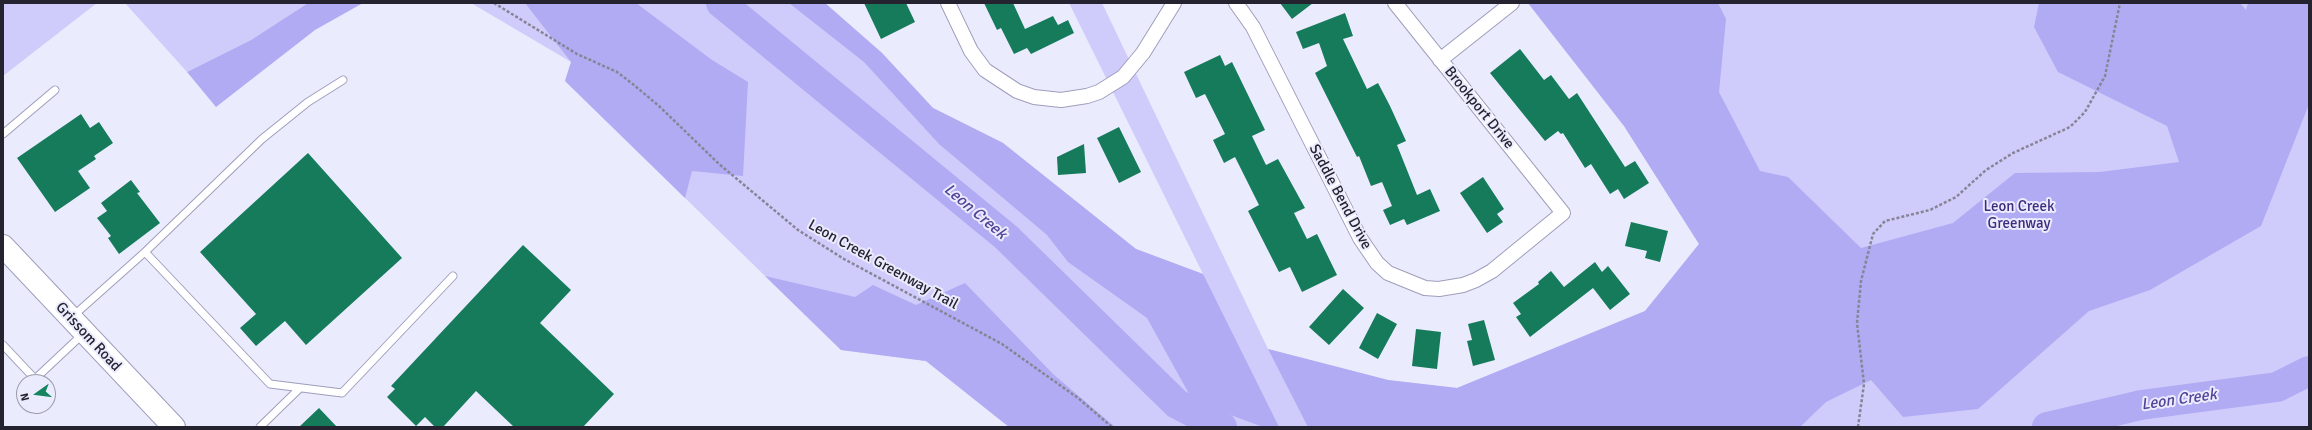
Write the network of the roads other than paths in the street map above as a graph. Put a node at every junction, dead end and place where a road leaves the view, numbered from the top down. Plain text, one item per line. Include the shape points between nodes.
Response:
1 (948, 3) edge
2 (1174, 3) edge
3 (1236, 3) edge
4 (1395, 3) edge
5 (1512, 3) edge
6 (1440, 60) junction
7 (343, 80) dead end
8 (55, 90) dead end
9 (3, 134) edge
10 (1563, 213) joint
11 (3, 246) edge
12 (145, 252) junction
13 (453, 276) dead end
14 (77, 326) junction
15 (3, 345) edge
16 (300, 388) junction
17 (174, 427) edge
18 (260, 427) edge

1 - 2 street via 971,51 985,70 1017,91 1034,97 1061,100 1099,92 1123,77 1143,53
3 - 10 street, Saddle Bend Drive via 1253,27 1360,238 1377,263 1388,273 1425,288 1439,289 1463,285 1492,271
4 - 6 street, Brookport Drive
5 - 6 street
6 - 10 street, Brookport Drive
7 - 12 lane via 308,102 262,139
8 - 9 lane
11 - 14 main road, Grissom Road
12 - 14 lane
12 - 16 lane via 270,384
13 - 16 lane via 342,393
14 - 15 lane via 35,379
14 - 17 main road, Grissom Road
16 - 18 lane

